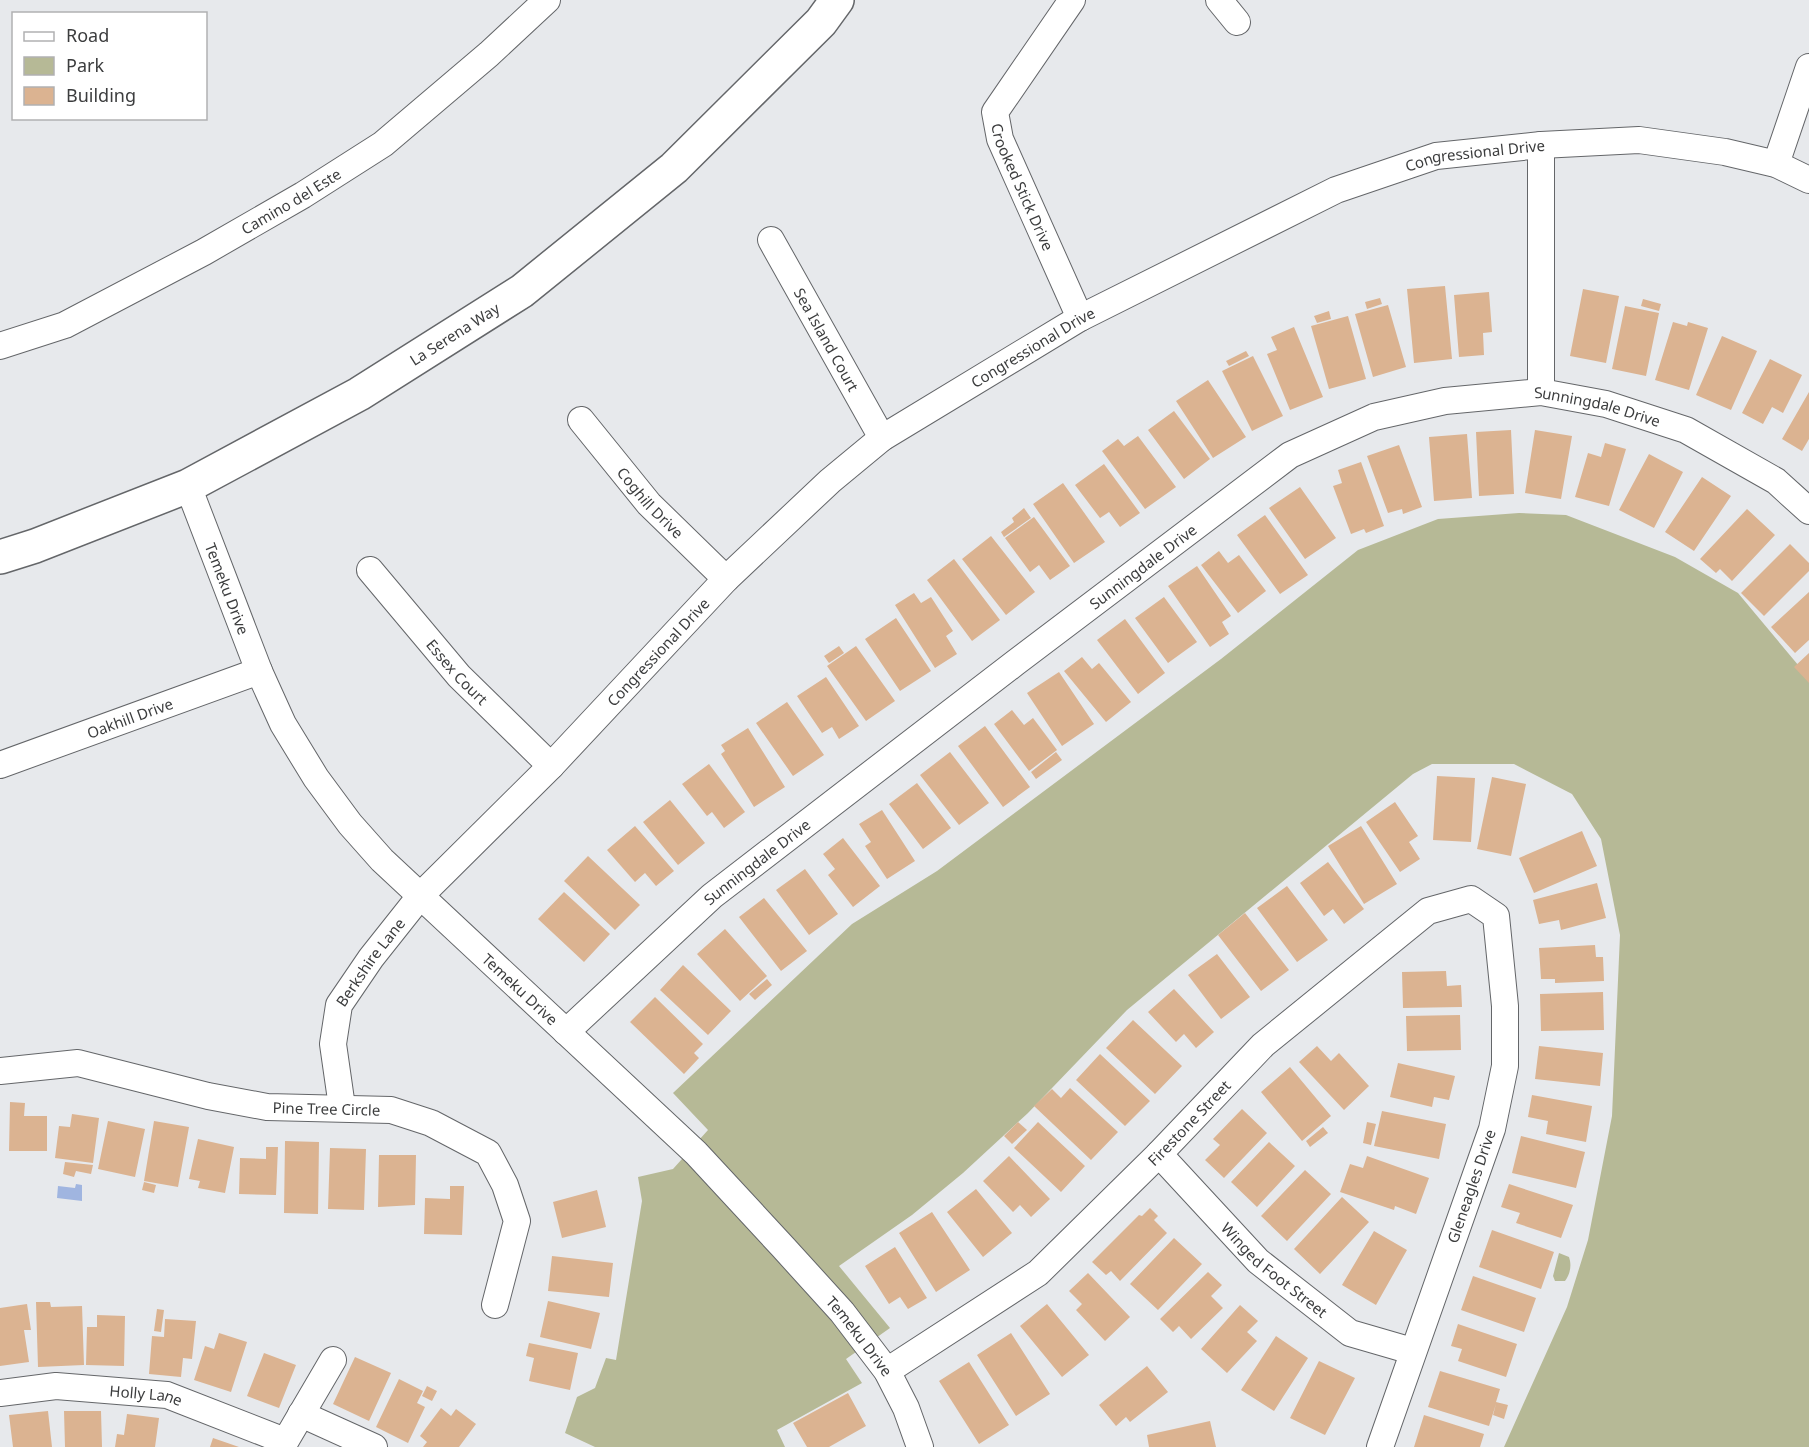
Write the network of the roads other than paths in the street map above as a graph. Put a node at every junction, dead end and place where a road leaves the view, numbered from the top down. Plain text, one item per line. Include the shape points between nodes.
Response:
1 (547, 0) edge
2 (837, 0) edge
3 (1072, 0) edge
4 (1219, 0) edge
5 (1237, 22) dead end
6 (1809, 67) edge
7 (1541, 145) junction
8 (1776, 164) junction
9 (1809, 180) edge
10 (771, 240) dead end
11 (1080, 318) junction
12 (0, 346) edge
13 (1541, 392) junction
14 (581, 420) dead end
15 (882, 438) junction
16 (188, 486) junction
17 (1809, 511) edge
18 (0, 557) edge
19 (370, 570) dead end
20 (726, 579) junction
21 (259, 671) junction
22 (0, 765) edge
23 (551, 766) junction
24 (421, 895) junction
25 (1496, 916) joint
26 (566, 1032) junction
27 (0, 1071) edge
28 (342, 1107) junction
29 (1159, 1154) junction
30 (495, 1305) dead end
31 (1412, 1351) junction
32 (333, 1360) dead end
33 (887, 1371) junction
34 (0, 1393) edge
35 (302, 1414) junction
36 (284, 1444) edge
37 (374, 1447) edge
38 (920, 1447) edge
39 (1380, 1447) edge

1 - 12 street, Camino del Este via 383,144 303,195 65,325
2 - 16 main road, La Serena Way via 820,22 674,168 522,291 359,394
3 - 11 street, Crooked Stick Drive via 995,112 1000,139
4 - 5 street
6 - 8 street
7 - 8 street, Congressional Drive via 1639,140 1725,152
7 - 11 street, Congressional Drive via 1436,156 1336,190
7 - 13 street
8 - 9 street, Congressional Drive
10 - 15 street, Sea Island Court
11 - 15 street, Congressional Drive
13 - 17 street, Sunningdale Drive via 1606,404 1686,430 1776,481
13 - 26 street, Sunningdale Drive via 1445,401 1374,417 1290,455 712,896
14 - 20 street, Coghill Drive via 649,504
15 - 20 street, Congressional Drive
16 - 18 main road, La Serena Way
16 - 21 street, Temeku Drive
19 - 23 street, Essex Court via 459,676
20 - 23 street, Congressional Drive
21 - 22 street, Oakhill Drive
21 - 24 street, Temeku Drive via 316,778 382,860
23 - 24 street, Congressional Drive
24 - 26 street, Temeku Drive
24 - 28 street, Berkshire Lane via 339,1005 333,1044
25 - 29 street, Firestone Street via 1471,899 1428,911 1263,1045
25 - 31 street, Gleneagles Drive via 1505,1006 1505,1066 1492,1129
26 - 33 street, Temeku Drive via 696,1153 842,1312
27 - 28 street, Pine Tree Circle via 78,1063 267,1107
28 - 30 street, Pine Tree Circle via 391,1110 431,1123 488,1153 505,1185 517,1221
29 - 31 street, Winged Foot Street via 1258,1261 1350,1333
29 - 33 street, Firestone Street via 1038,1273
31 - 39 street, Gleneagles Drive
32 - 35 street, Holly Lane
33 - 38 street, Temeku Drive
34 - 36 street, Holly Lane via 56,1386 167,1395
35 - 36 street, Holly Lane
35 - 37 street

